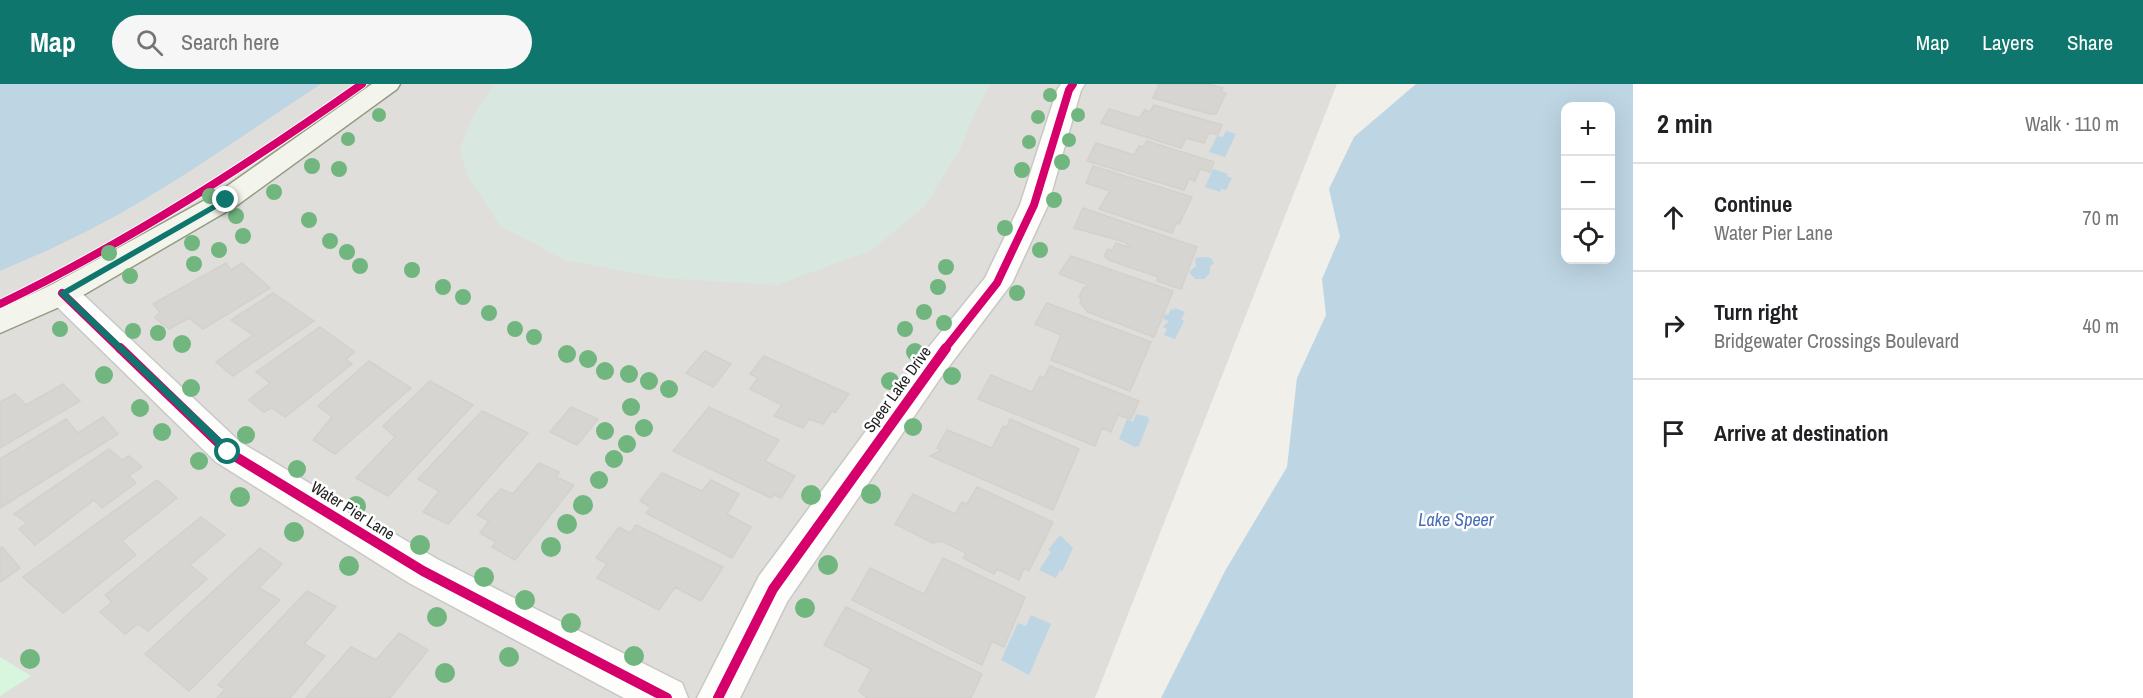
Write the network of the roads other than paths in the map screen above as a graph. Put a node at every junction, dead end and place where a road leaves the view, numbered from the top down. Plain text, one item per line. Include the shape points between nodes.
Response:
1 (388, 84) edge
2 (1072, 84) edge
3 (62, 293) junction
4 (0, 322) edge
5 (667, 698) edge
6 (718, 698) edge

1 - 3 street via 226,200
2 - 6 street, Speer Lake Drive via 1034,205 997,283 930,368 773,589
3 - 4 street
3 - 5 street, Water Pier Lane via 228,452 423,571

